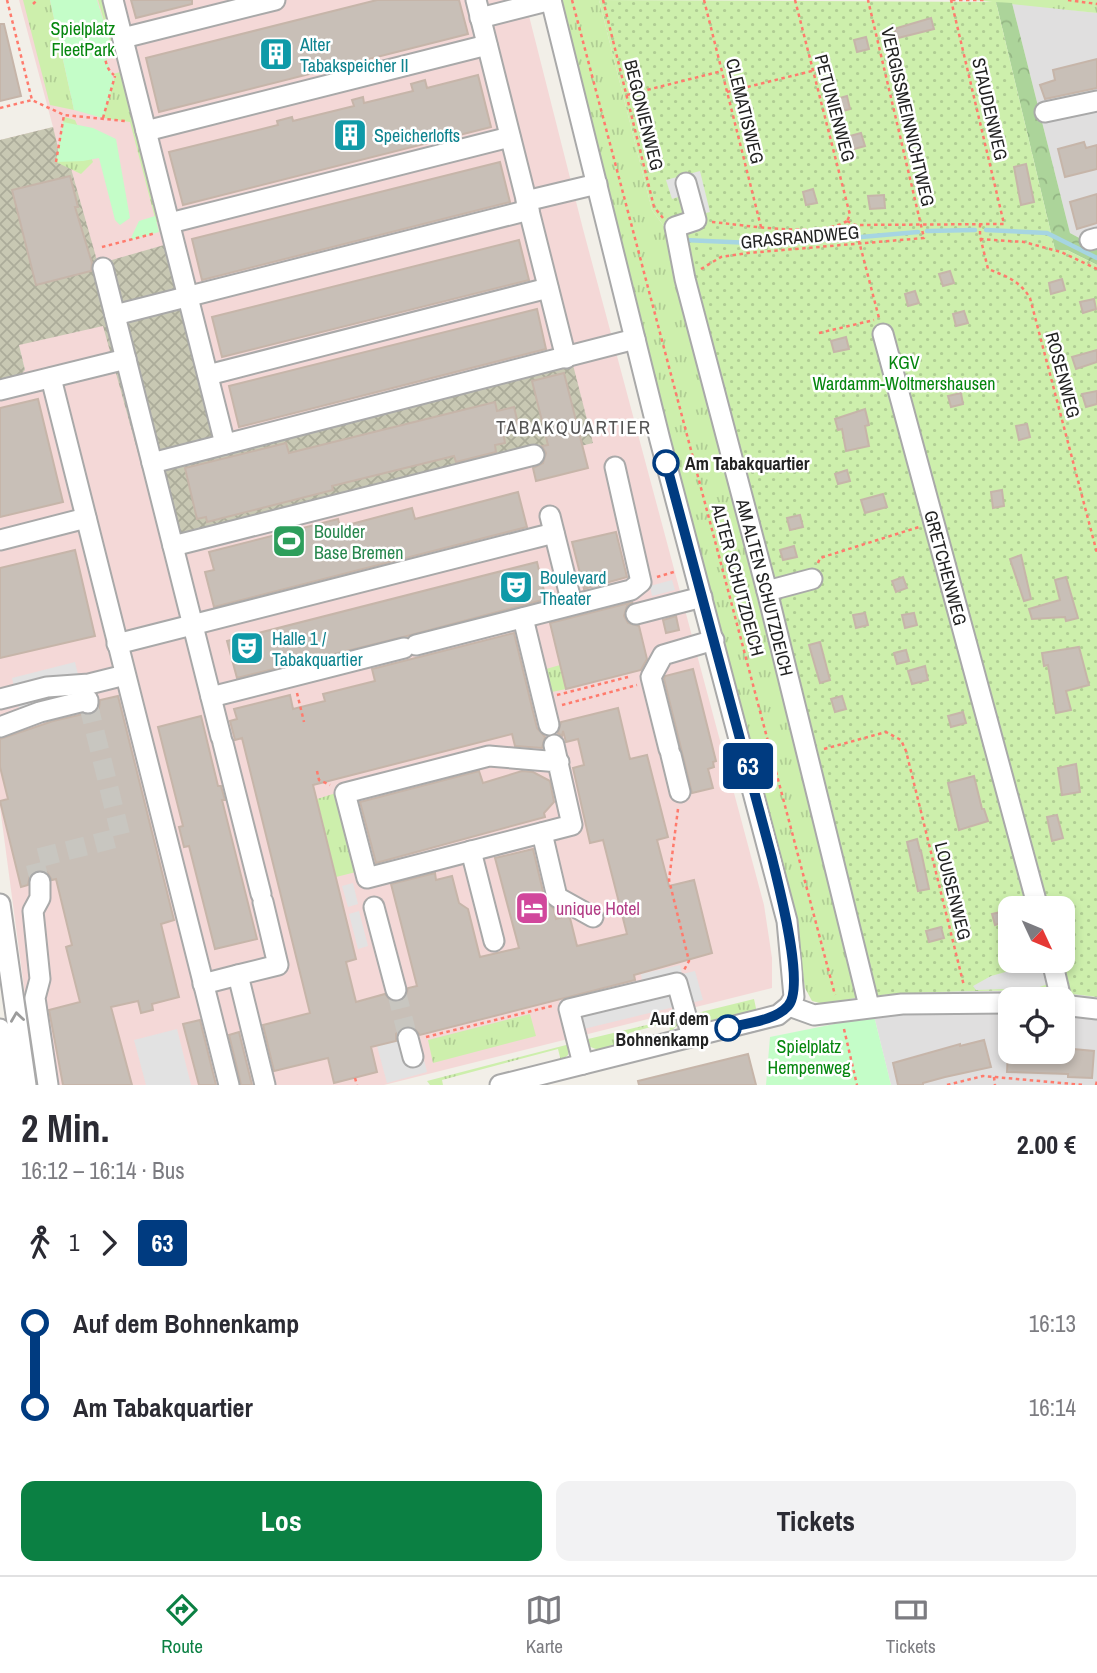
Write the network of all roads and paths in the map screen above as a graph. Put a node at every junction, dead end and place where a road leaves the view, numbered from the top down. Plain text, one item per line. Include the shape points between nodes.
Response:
1 (8, 0) edge
2 (37, 0) edge
3 (113, 0) edge
4 (275, 0) edge
5 (551, 0) edge
6 (572, 0) edge
7 (603, 0) edge
8 (704, 0) edge
9 (795, 0) edge
10 (868, 0) edge
11 (951, 0) edge
12 (985, 0) edge
13 (1068, 0) edge
14 (33, 4) dead end
15 (1097, 4) edge
16 (478, 9) edge
17 (123, 38) junction
18 (487, 45) junction
19 (722, 71) junction
20 (812, 71) junction
21 (115, 76) dead end
22 (727, 92) junction
23 (626, 95) junction
24 (33, 100) junction
25 (1097, 101) edge
26 (0, 108) edge
27 (1045, 112) dead end
28 (64, 115) junction
29 (101, 118) junction
30 (138, 126) junction
31 (510, 137) junction
32 (57, 162) dead end
33 (686, 183) dead end
34 (597, 184) junction
35 (527, 205) junction
36 (696, 220) junction
37 (847, 221) junction
38 (920, 223) junction
39 (855, 225) junction
40 (980, 225) junction
41 (761, 227) junction
42 (164, 228) junction
43 (675, 228) junction
44 (980, 238) junction
45 (924, 239) joint
46 (860, 244) junction
47 (102, 247) dead end
48 (103, 268) dead end
49 (1097, 269) edge
50 (685, 279) junction
51 (548, 288) junction
52 (188, 296) junction
53 (115, 315) junction
54 (881, 326) junction
55 (819, 333) dead end
56 (635, 339) junction
57 (566, 358) junction
58 (126, 359) junction
59 (208, 375) junction
60 (51, 378) junction
61 (0, 390) edge
62 (225, 444) junction
63 (534, 454) dead end
64 (152, 463) junction
65 (615, 467) dead end
66 (86, 518) junction
67 (933, 523) junction
68 (0, 540) edge
69 (173, 546) junction
70 (1097, 553) edge
71 (694, 566) junction
72 (812, 579) joint
73 (641, 582) junction
74 (767, 592) junction
75 (702, 597) junction
76 (572, 604) junction
77 (636, 614) dead end
78 (523, 618) junction
79 (193, 624) junction
80 (714, 640) junction
81 (117, 643) junction
82 (125, 676) junction
83 (292, 676) junction
84 (628, 677) dead end
85 (652, 681) junction
86 (211, 697) junction
87 (0, 699) edge
88 (88, 703) dead end
89 (546, 711) junction
90 (304, 722) dead end
91 (0, 727) edge
92 (806, 754) junction
93 (317, 771) dead end
94 (680, 792) joint
95 (345, 793) junction
96 (541, 832) junction
97 (471, 851) junction
98 (367, 878) junction
99 (40, 882) tunnel mouth
100 (1035, 896) edge
101 (0, 904) edge
102 (593, 916) dead end
103 (1, 926) edge
104 (494, 941) dead end
105 (238, 975) junction
106 (677, 983) junction
107 (203, 984) junction
108 (396, 990) tunnel mouth
109 (969, 1003) junction
110 (998, 1003) edge
111 (789, 1006) junction
112 (869, 1006) junction
113 (1075, 1006) edge
114 (569, 1009) junction
115 (1097, 1009) edge
116 (840, 1011) junction
117 (0, 1029) edge
118 (692, 1037) junction
119 (410, 1046) dead end
120 (583, 1064) junction
121 (994, 1077) junction
122 (355, 1078) dead end
123 (8, 1085) edge
124 (26, 1085) edge
125 (48, 1085) edge
126 (229, 1085) edge
127 (265, 1085) edge
128 (357, 1085) edge
129 (500, 1085) edge
130 (857, 1085) edge
131 (947, 1085) edge
132 (995, 1085) edge
133 (1084, 1085) edge

1 - 24 path
2 - 14 path
3 - 17 street
4 - 17 street
5 - 16 street
5 - 34 street
6 - 116 path, ALTER SCHUTZDEICH
7 - 23 path, BEGONIENWEG
8 - 19 path, CLEMATISWEG
9 - 20 path, PETUNIENWEG
10 - 38 path, VERGISSMEINNICHTWEG
11 - 12 path, STAUDENWEG
11 - 40 path, STAUDENWEG via 1004,224
13 - 15 path
16 - 18 street
17 - 30 street
18 - 30 street
18 - 31 street
19 - 22 path, CLEMATISWEG
19 - 23 path
20 - 22 path
20 - 37 path, PETUNIENWEG via 850,215
21 - 29 path
22 - 41 path, CLEMATISWEG
23 - 43 path, BEGONIENWEG via 654,207
24 - 26 path
24 - 28 path
25 - 27 street
28 - 29 path
28 - 32 path
29 - 30 path
30 - 42 street
31 - 35 street
31 - 42 street
33 - 36 street
34 - 35 street
34 - 56 street
35 - 51 street
35 - 52 street
36 - 41 path
36 - 43 street
37 - 39 path
37 - 41 path via 826,228
38 - 39 path
38 - 40 path
38 - 45 path, VERGISSMEINNICHTWEG
39 - 46 path
40 - 44 path, ROSENWEG
42 - 47 path
42 - 52 street
43 - 50 street, AM ALTEN SCHUTZDEICH
44 - 49 path via 1024,242
44 - 70 path, ROSENWEG via 988,269 1015,280 1030,298
45 - 46 path, GRASRANDWEG
46 - 50 path, GRASRANDWEG via 721,257
46 - 54 path
48 - 53 street
50 - 74 street, AM ALTEN SCHUTZDEICH
51 - 57 street
51 - 59 street
52 - 53 street
52 - 59 street
53 - 58 street
54 - 55 path
54 - 67 street, GRETCHENWEG
56 - 57 street
56 - 71 street
57 - 62 street
58 - 60 street
58 - 64 street
59 - 62 street
60 - 61 street
60 - 66 street
62 - 64 street
63 - 69 street
64 - 69 street
65 - 73 street
66 - 68 street
66 - 81 street
67 - 72 path via 820,558
67 - 100 street, GRETCHENWEG
69 - 79 street
71 - 73 path
71 - 75 street
72 - 74 street
73 - 76 street via 631,590
74 - 92 street, AM ALTEN SCHUTZDEICH
75 - 77 street
75 - 80 street
76 - 78 street
76 - 79 street via 552,525
78 - 83 street
78 - 89 street
79 - 81 street
79 - 86 street
80 - 85 street via 663,655
80 - 111 street via 788,921 795,985
81 - 82 street
82 - 87 street
82 - 107 street
83 - 86 street
83 - 90 path
84 - 89 path
85 - 89 path
85 - 94 street
86 - 105 street via 278,965
88 - 91 street via 40,712
92 - 109 path, LOUISENWEG via 886,732 901,740
92 - 112 street, AM ALTEN SCHUTZDEICH
93 - 95 path via 319,780
94 - 106 path via 669,880 689,961
95 - 96 street via 489,756 556,753 572,825
95 - 98 street
96 - 97 street
96 - 102 street via 557,897
97 - 98 street
97 - 104 street
98 - 108 street
99 - 125 street via 40,898 33,911 40,979 35,998
101 - 103 street
124 -> 103 street
105 - 107 street
105 - 127 street
106 - 114 street
106 - 118 street
107 - 126 street
109 - 110 street
109 - 112 street
111 - 116 street via 814,1015
111 - 118 street via 778,1015
112 - 116 street
113 - 115 street
114 - 119 path via 562,1003
114 - 120 street
116 - 130 path, ALTER SCHUTZDEICH
117 - 123 street
118 - 120 street
120 - 129 street
121 - 131 path
121 - 132 path
121 - 133 path
122 - 128 path

